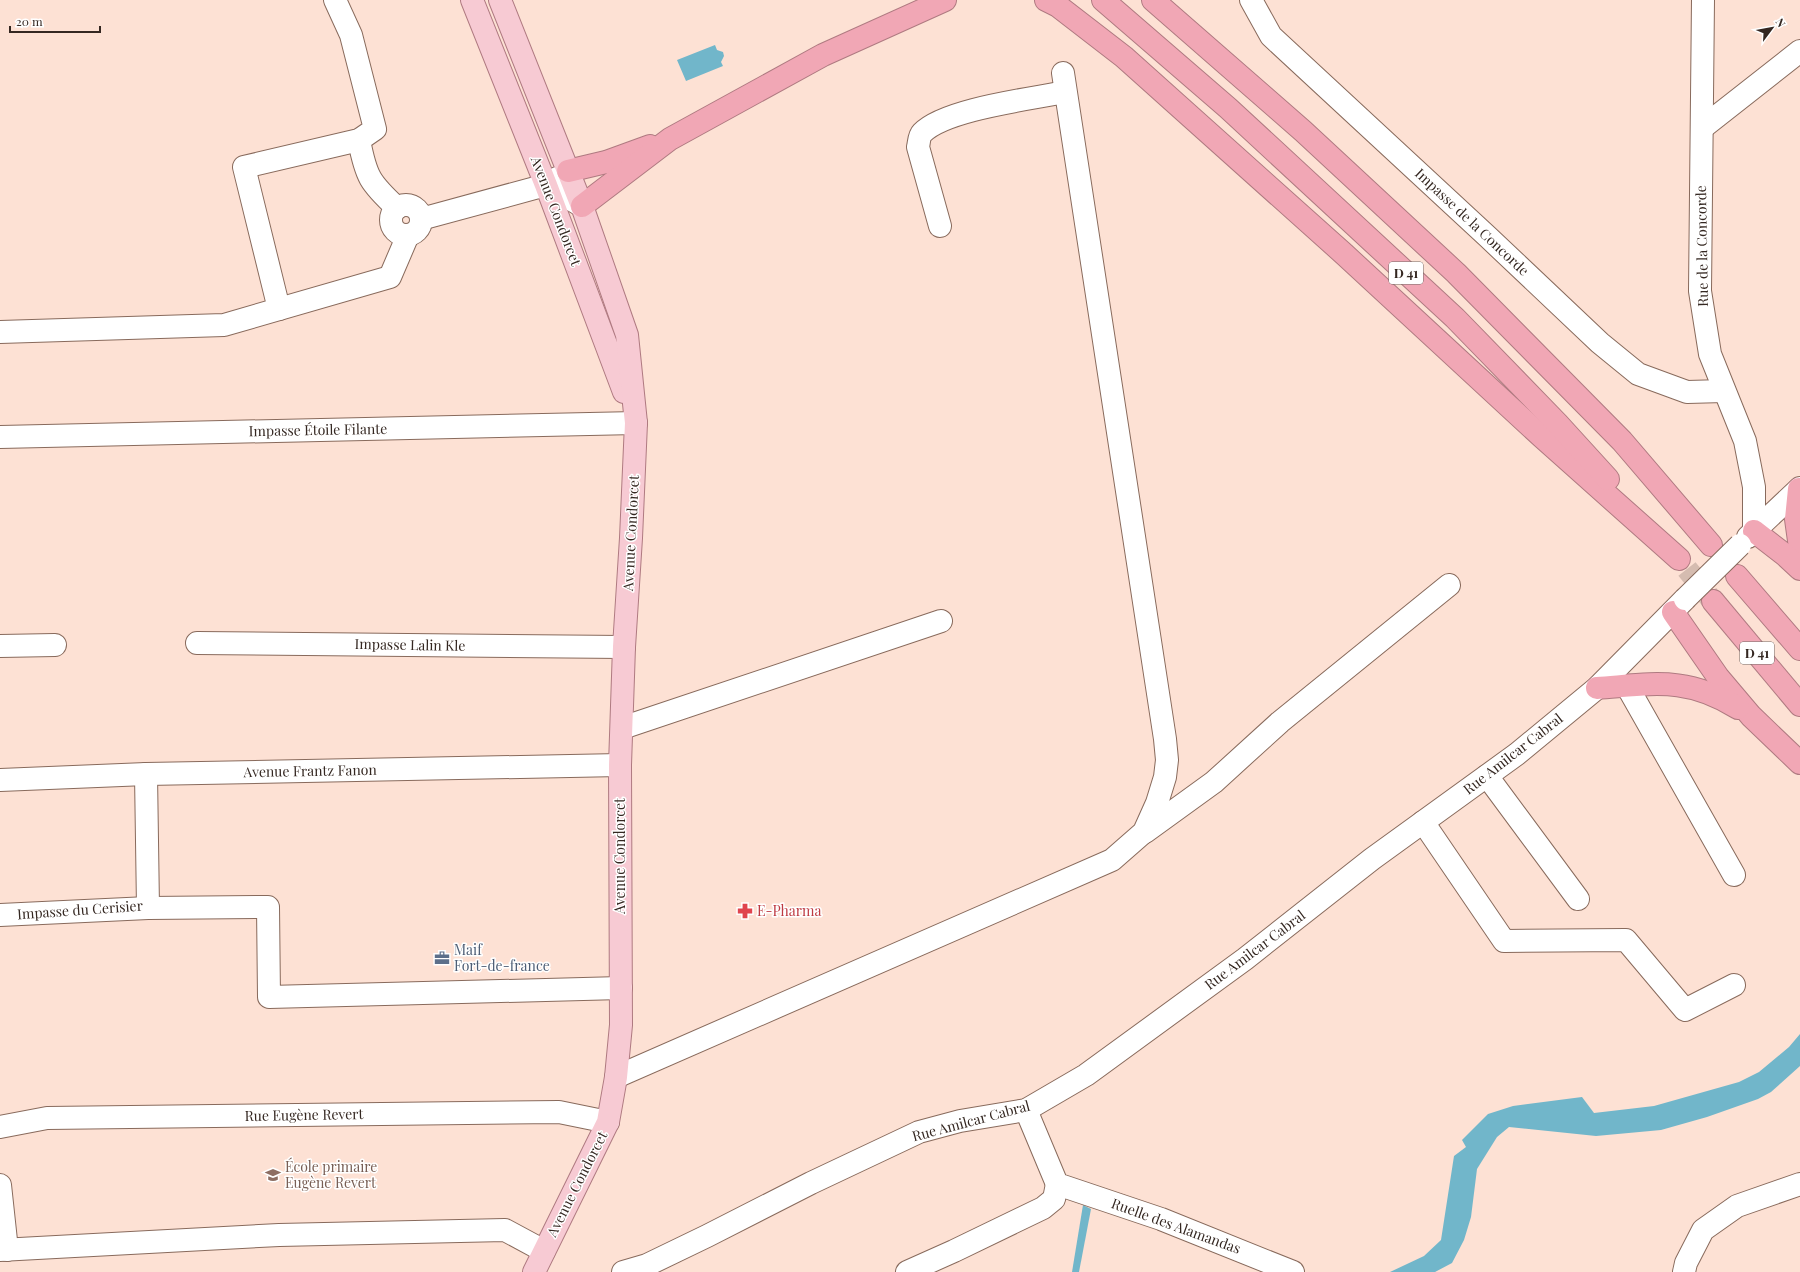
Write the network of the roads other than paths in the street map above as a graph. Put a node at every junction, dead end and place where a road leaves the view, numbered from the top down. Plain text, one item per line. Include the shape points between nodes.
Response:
1 (335, 0) edge
2 (472, 0) edge
3 (500, 0) edge
4 (945, 0) edge
5 (1046, 0) edge
6 (1103, 0) edge
7 (1153, 0) edge
8 (1251, 0) edge
9 (1703, 0) edge
10 (1800, 51) edge
11 (1702, 128) junction
12 (670, 139) junction
13 (359, 140) junction
14 (568, 170) junction
15 (546, 185) junction
16 (582, 206) junction
17 (940, 226) dead end
18 (415, 227) junction
19 (279, 309) junction
20 (0, 332) edge
21 (1724, 391) junction
22 (636, 423) junction
23 (0, 437) edge
24 (1799, 489) edge
25 (1747, 538) junction
26 (1711, 545) dead end
27 (1800, 548) edge
28 (1800, 569) edge
29 (1737, 576) dead end
30 (1449, 585) dead end
31 (1714, 601) tunnel mouth
32 (1679, 605) junction
33 (941, 621) dead end
34 (197, 643) dead end
35 (54, 645) dead end
36 (0, 646) edge
37 (624, 647) junction
38 (1800, 649) edge
39 (1627, 686) junction
40 (1597, 688) junction
41 (1800, 705) edge
42 (1751, 716) junction
43 (622, 728) junction
44 (1800, 763) edge
45 (620, 765) junction
46 (146, 774) junction
47 (1487, 776) junction
48 (0, 780) edge
49 (1423, 822) junction
50 (1144, 832) junction
51 (1734, 875) dead end
52 (1578, 899) dead end
53 (148, 908) junction
54 (0, 915) edge
55 (1734, 985) dead end
56 (621, 988) junction
57 (616, 1077) junction
58 (1026, 1110) junction
59 (608, 1122) junction
60 (0, 1127) edge
61 (1057, 1184) junction
62 (1800, 1184) edge
63 (0, 1185) edge
64 (3, 1250) edge
65 (544, 1251) junction
66 (534, 1272) edge
67 (624, 1272) edge
68 (907, 1272) edge
69 (1293, 1272) edge
70 (1684, 1272) edge

1 - 13 street via 351,35 376,129
2 - 15 main road, Avenue Condorcet
3 - 14 main road, Avenue Condorcet
4 - 12 highway via 823,56
5 - 6 highway, D 41 via 1058,6 1124,57 1683,564 1557,423 1455,318 1228,108
7 - 26 highway, D 41 via 1303,131 1456,273 1622,441
8 - 21 street, Impasse de la Concorde via 1271,36 1600,343 1638,374 1667,386 1687,392
9 - 11 street, Rue de la Concorde
10 - 11 street
11 - 21 street, Rue de la Concorde via 1700,291 1710,354
12 - 14 highway via 606,162
12 - 16 highway
13 - 18 street via 364,165 375,187 398,208 392,216 392,226 399,233
13 - 19 street via 244,167
14 - 15 street
14 - 16 main road, Avenue Condorcet
15 - 16 street
15 - 18 street
15 - 22 main road, Avenue Condorcet
16 - 22 main road, Avenue Condorcet via 627,335
17 - 50 street via 918,147 921,134 933,124 956,115 1064,83 1166,746 1166,776
18 - 19 street via 390,277
19 - 20 street via 224,325
21 - 25 street, Rue de la Concorde via 1745,442 1754,487
22 - 23 street, Impasse Étoile Filante
22 - 37 main road, Avenue Condorcet
24 - 25 street, Rue Amilcar Cabral
24 - 27 highway via 1796,519
25 - 28 highway via 1785,555
25 - 32 street, Rue Amilcar Cabral, bridge
29 - 38 highway, D 41
30 - 50 street via 1280,722 1214,782
31 - 41 highway, D 41
32 - 40 street, Rue Amilcar Cabral
32 - 42 highway via 1718,677
33 - 43 street
34 - 37 street, Impasse Lalin Kle
35 - 36 street
37 - 43 main road, Avenue Condorcet
39 - 40 highway
39 - 42 highway via 1669,683 1693,687 1720,696
39 - 51 street
40 - 47 street, Rue Amilcar Cabral
42 - 44 highway
43 - 45 main road, Avenue Condorcet
45 - 46 street, Avenue Frantz Fanon
45 - 56 main road, Avenue Condorcet
46 - 48 street, Avenue Frantz Fanon
46 - 53 street, Impasse du Cerisier
47 - 49 street, Rue Amilcar Cabral
47 - 52 street
49 - 55 street via 1504,941 1626,940 1685,1010
49 - 58 street, Rue Amilcar Cabral via 1245,959 1086,1075
50 - 57 street via 1112,860
53 - 54 street, Impasse du Cerisier
53 - 56 street via 268,907 269,997
56 - 57 main road, Avenue Condorcet via 621,1025
57 - 59 main road, Avenue Condorcet
58 - 61 street
58 - 67 street, Rue Amilcar Cabral via 960,1121 919,1132 647,1265
59 - 60 street, Rue Eugène Revert via 559,1112 47,1118
59 - 65 main road, Avenue Condorcet
61 - 68 street via 1054,1199 1043,1208
61 - 69 street, Ruelle des Alamandas via 1161,1219
62 - 70 street via 1737,1206 1703,1230
63 - 64 street
64 - 65 street via 279,1234 505,1230
65 - 66 main road, Avenue Condorcet

